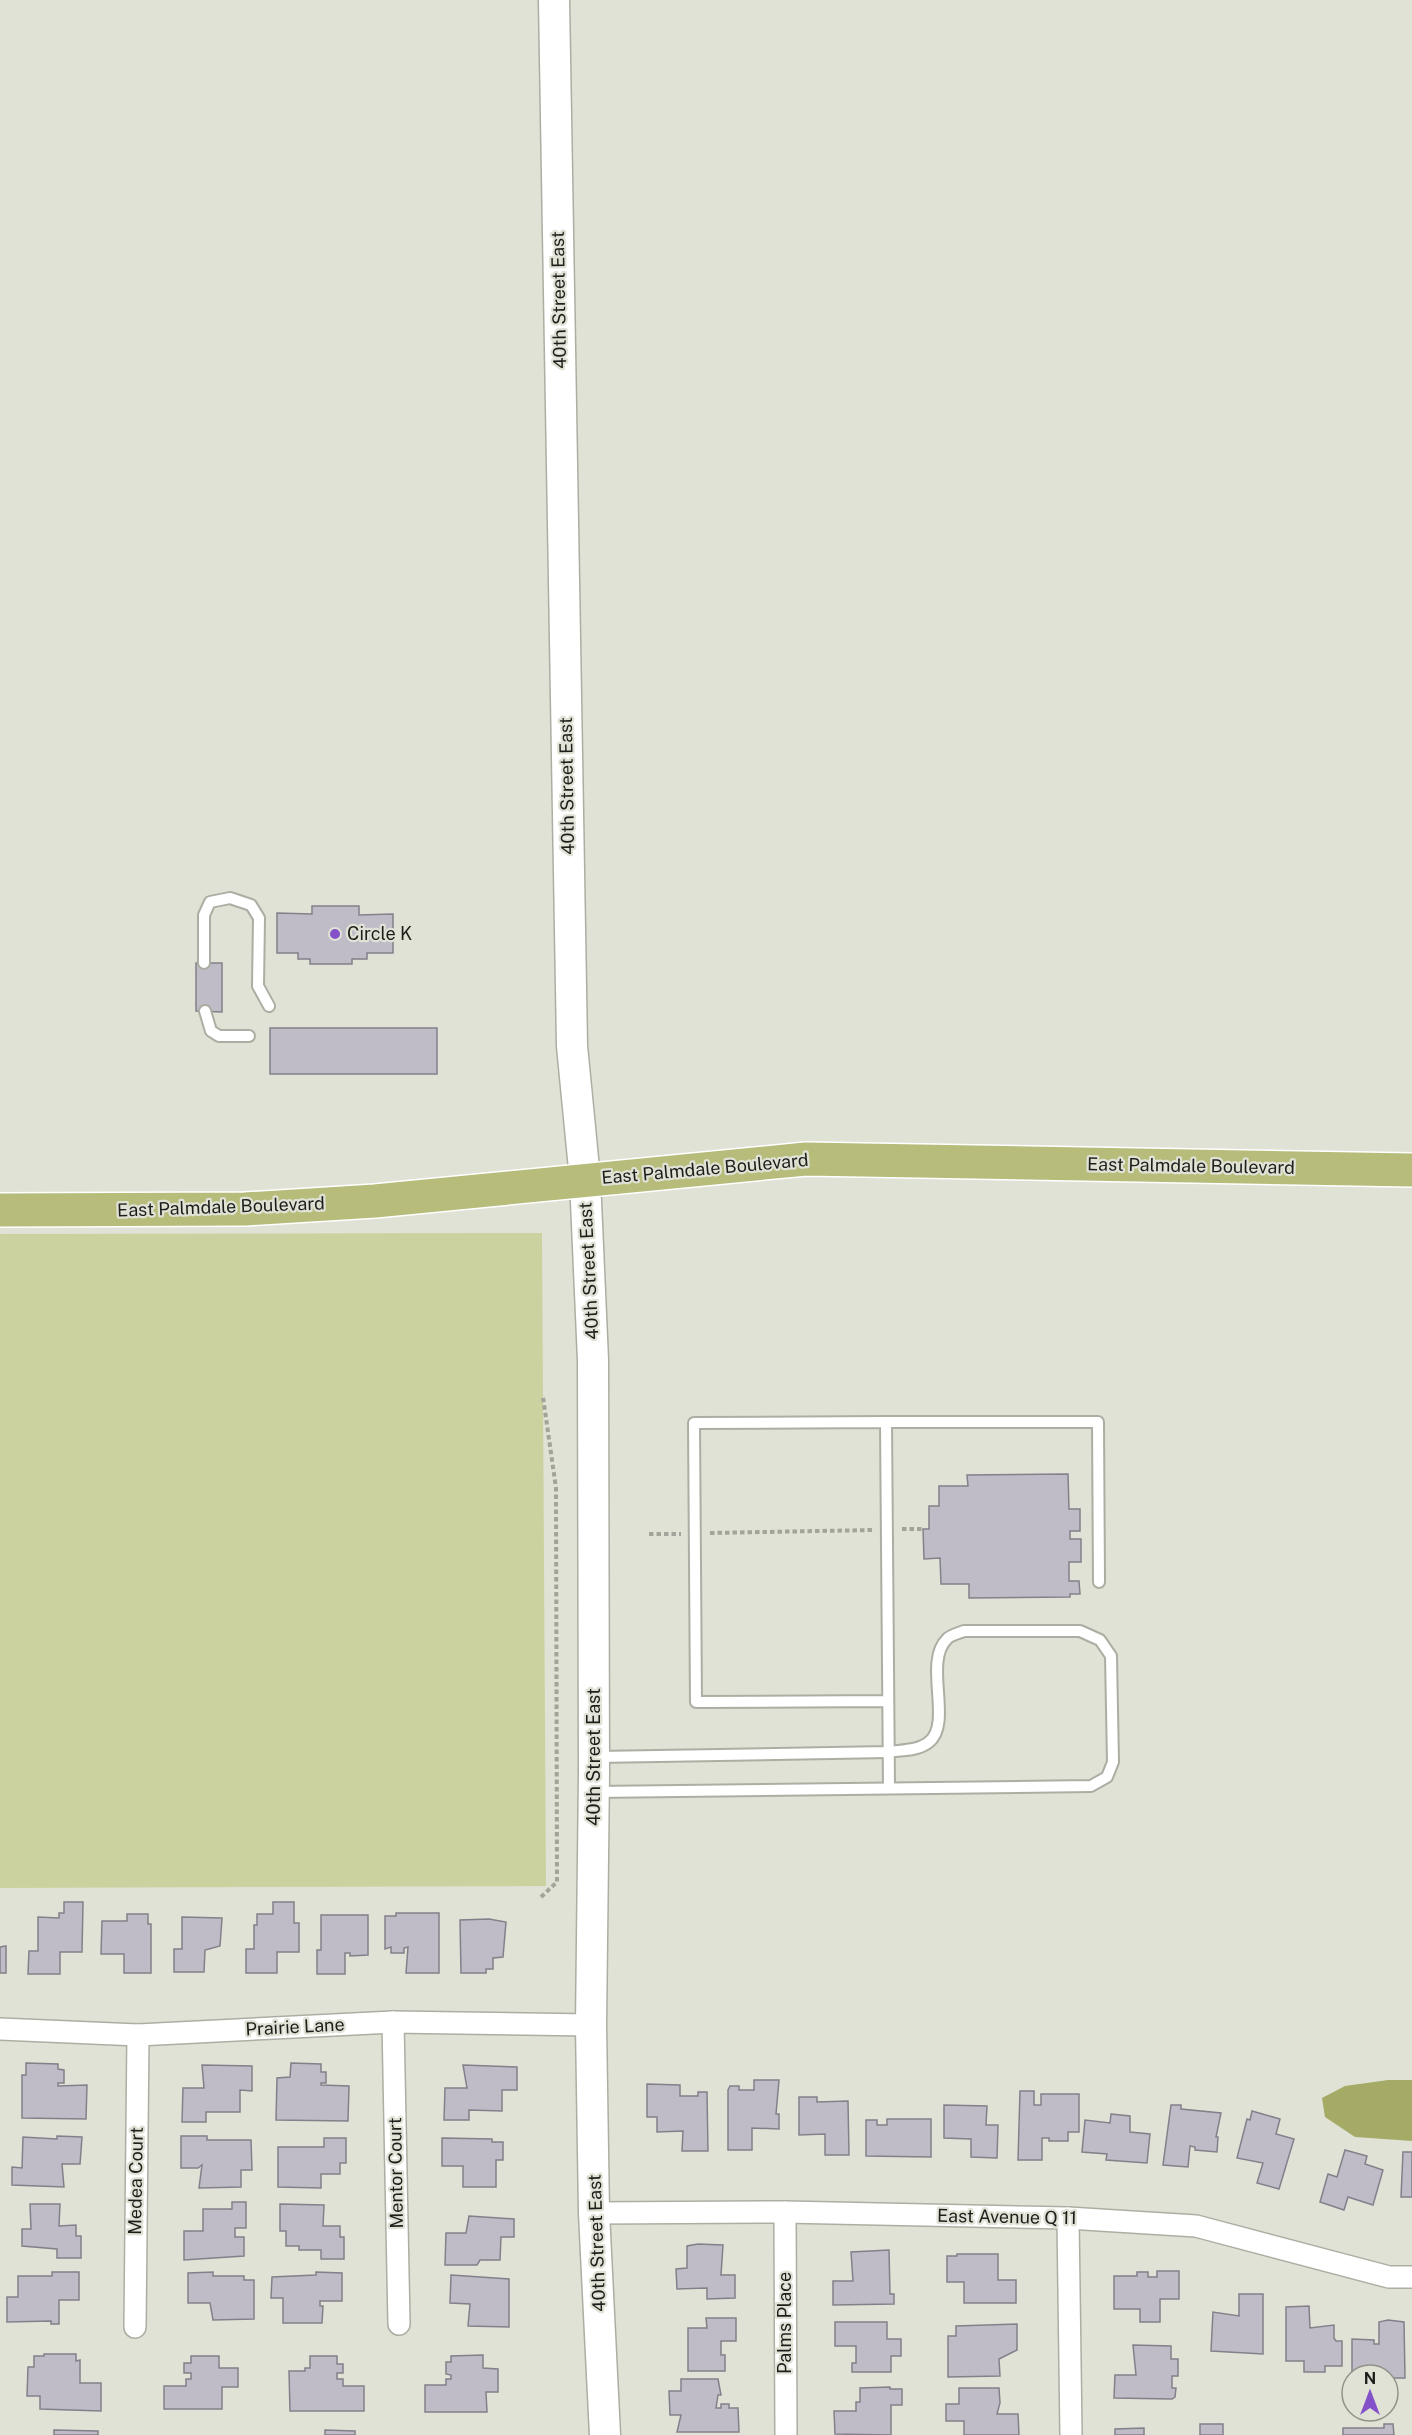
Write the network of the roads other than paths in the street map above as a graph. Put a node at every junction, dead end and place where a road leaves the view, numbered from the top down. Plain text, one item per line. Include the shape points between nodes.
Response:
1 (554, 0) edge
2 (204, 963) dead end
3 (269, 1006) dead end
4 (205, 1011) dead end
5 (249, 1036) dead end
6 (1412, 1170) edge
7 (585, 1179) junction
8 (0, 1210) edge
9 (886, 1422) junction
10 (1099, 1582) dead end
11 (887, 1701) junction
12 (888, 1752) junction
13 (594, 1757) junction
14 (889, 1788) junction
15 (594, 1792) junction
16 (393, 2022) junction
17 (591, 2025) junction
18 (0, 2029) edge
19 (138, 2035) junction
20 (785, 2212) junction
21 (594, 2213) junction
22 (1068, 2218) junction
23 (1412, 2277) edge
24 (399, 2324) dead end
25 (135, 2327) dead end
26 (604, 2435) edge
27 (786, 2435) edge
28 (1071, 2435) edge

1 - 7 main road, 40th Street East via 572,1046
2 - 3 lane via 204,915 210,902 230,898 251,905 259,918 258,986
4 - 5 lane via 211,1031 219,1036
6 - 7 highway, East Palmdale Boulevard via 806,1159
7 - 8 highway, East Palmdale Boulevard via 375,1201 245,1209
7 - 13 main road, 40th Street East via 593,1360
9 - 10 lane via 1098,1422
9 - 11 lane
9 - 11 lane via 694,1423 694,1534 696,1702
11 - 12 lane
12 - 13 lane
12 - 14 lane
12 - 14 lane via 930,1742 937,1730 938,1654 947,1638 964,1631 1080,1631 1100,1640 1111,1656 1113,1762 1107,1777 1091,1786
13 - 15 main road, 40th Street East
14 - 15 lane
15 - 17 main road, 40th Street East
16 - 17 street, Prairie Lane
16 - 19 street, Prairie Lane
16 - 24 street, Mentor Court
17 - 21 main road, 40th Street East
18 - 19 street, Prairie Lane
19 - 25 street, Medea Court
20 - 21 street, East Avenue Q 11
20 - 22 street, East Avenue Q 11
20 - 27 street, Palms Place
21 - 26 main road, 40th Street East
22 - 23 street, East Avenue Q 11 via 1196,2226 1389,2277
22 - 28 street

